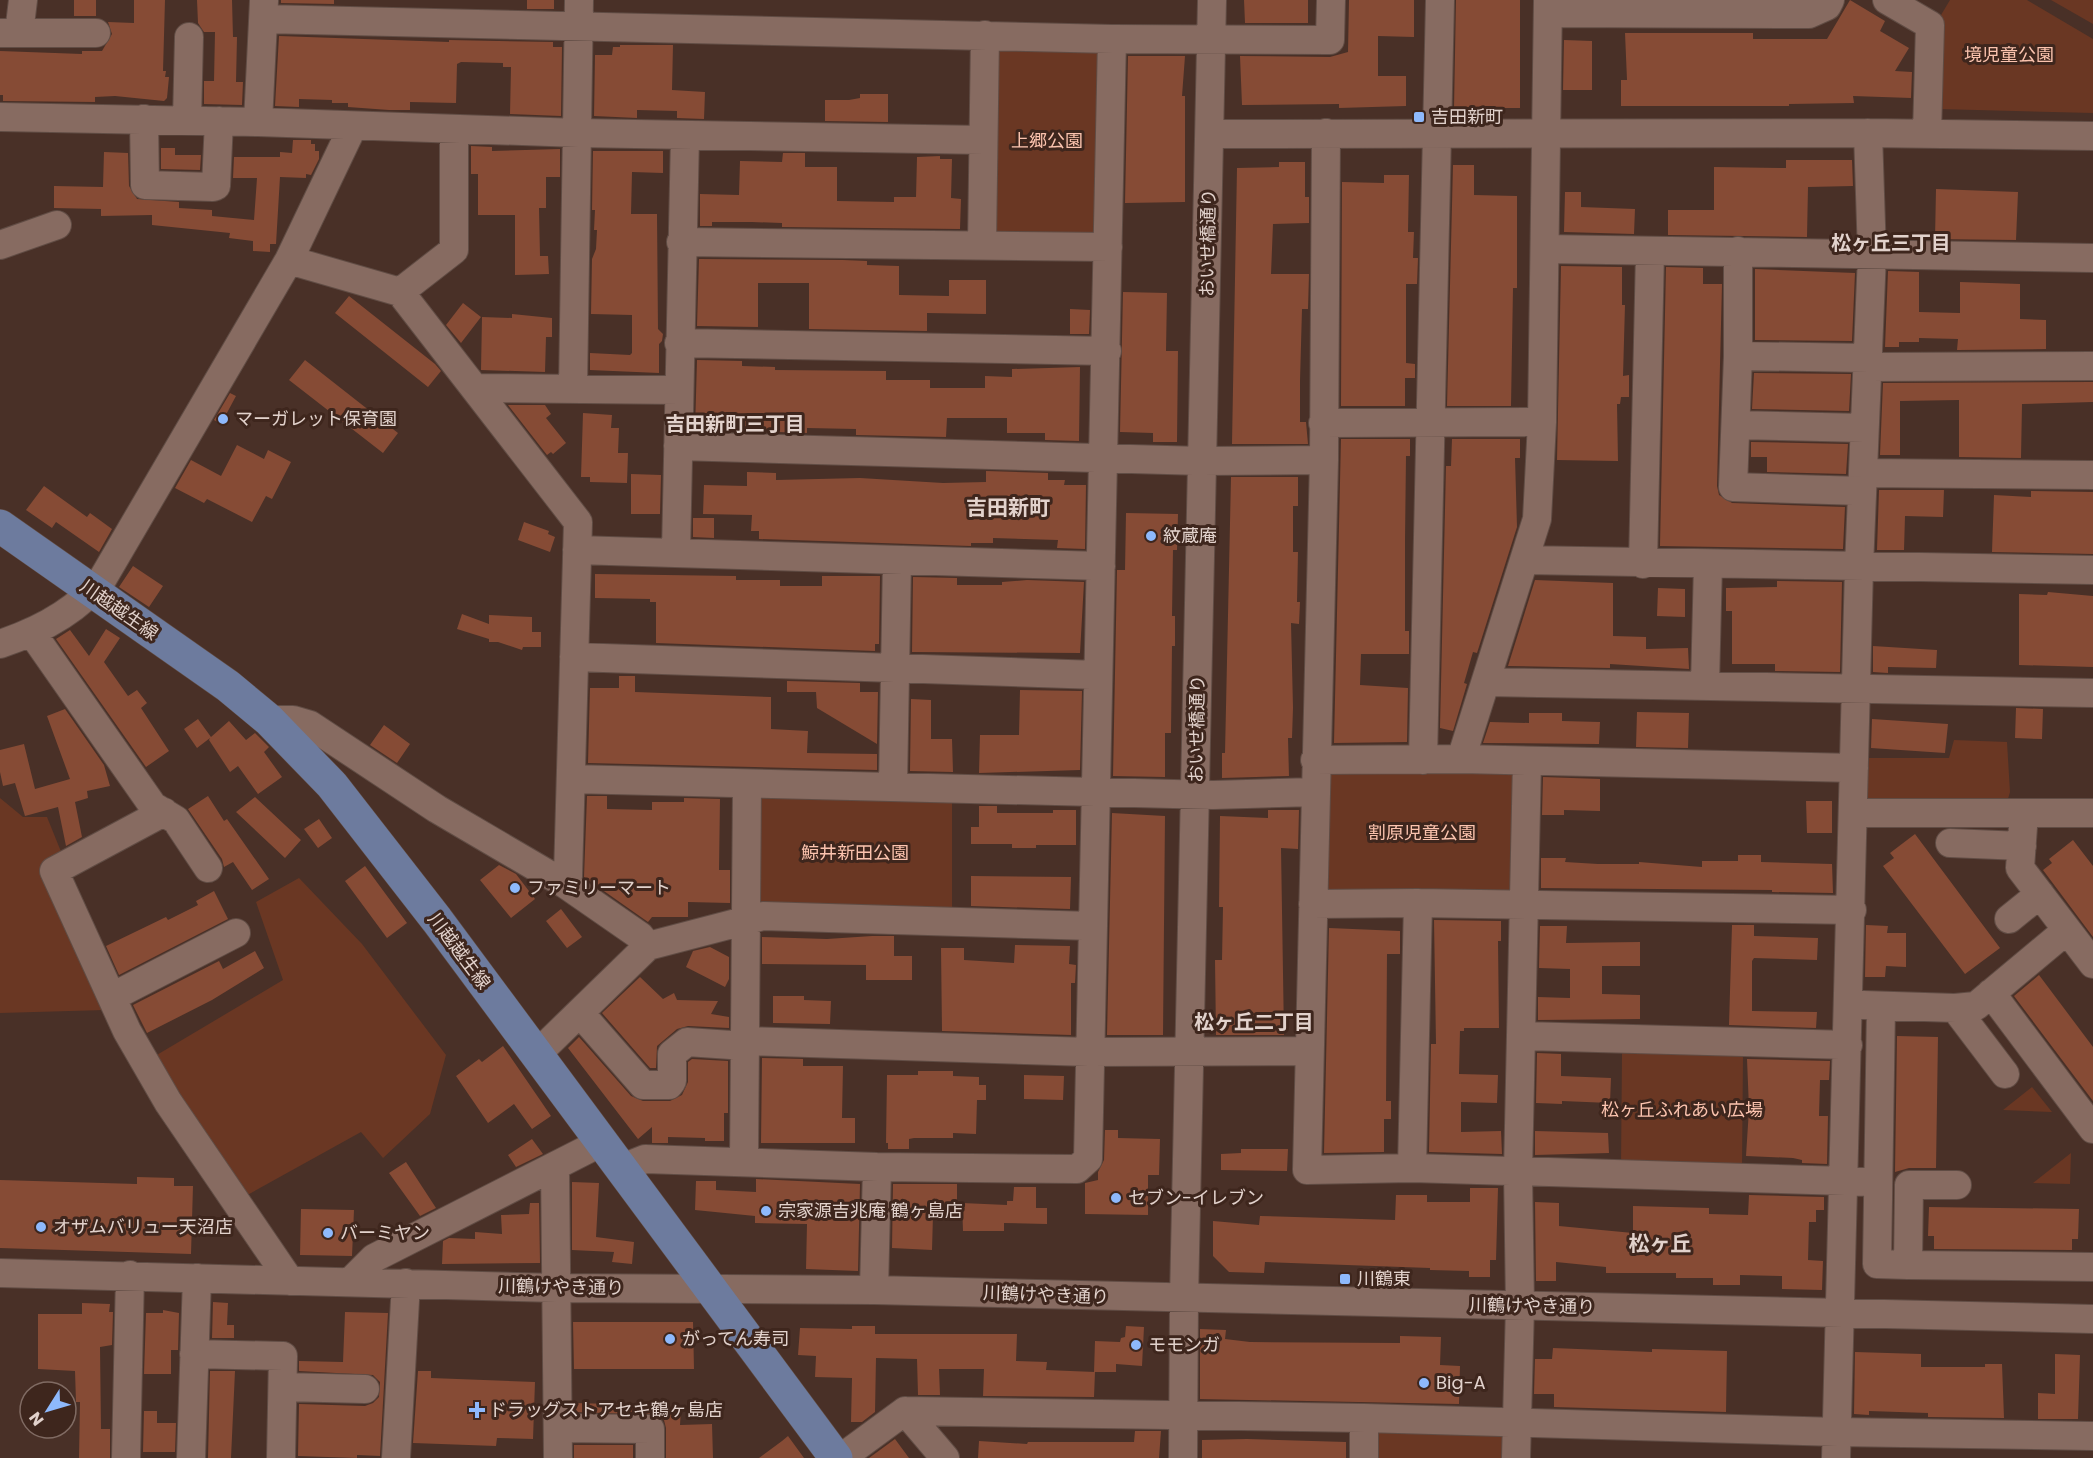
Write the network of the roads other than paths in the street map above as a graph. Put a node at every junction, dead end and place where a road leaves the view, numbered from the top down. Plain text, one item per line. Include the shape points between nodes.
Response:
1 (23, 0) edge
2 (1212, 0) edge
3 (1331, 0) edge
4 (1440, 0) edge
5 (1830, 0) edge
6 (1887, 0) edge
7 (1548, 6) edge
8 (1660, 7) edge
9 (264, 10) edge
10 (579, 13) edge
11 (10, 33) edge
12 (96, 33) dead end
13 (985, 35) junction
14 (189, 37) dead end
15 (1211, 38) junction
16 (1112, 39) junction
17 (0, 117) edge
18 (144, 119) junction
19 (187, 120) junction
20 (219, 121) junction
21 (258, 122) junction
22 (353, 126) junction
23 (454, 129) junction
24 (1326, 133) junction
25 (1437, 133) junction
26 (1545, 133) junction
27 (1868, 133) junction
28 (578, 134) junction
29 (1210, 134) junction
30 (1928, 134) junction
31 (685, 136) junction
32 (2093, 136) edge
33 (983, 140) junction
34 (57, 225) dead end
35 (681, 242) junction
36 (0, 245) edge
37 (982, 245) junction
38 (1108, 247) junction
39 (1545, 249) junction
40 (1738, 251) junction
41 (1650, 252) junction
42 (1872, 255) junction
43 (2093, 258) edge
44 (289, 260) junction
45 (400, 292) junction
46 (680, 343) junction
47 (1107, 351) junction
48 (1738, 356) junction
49 (1868, 363) junction
50 (2093, 366) edge
51 (477, 388) junction
52 (573, 389) junction
53 (679, 390) junction
54 (1542, 422) junction
55 (1323, 423) junction
56 (1431, 424) junction
57 (1736, 425) junction
58 (1864, 428) junction
59 (678, 446) junction
60 (1104, 458) junction
61 (1324, 460) junction
62 (1202, 461) junction
63 (2093, 475) edge
64 (1863, 482) junction
65 (0, 526) edge
66 (577, 550) junction
67 (676, 552) junction
68 (897, 560) junction
69 (1525, 560) junction
70 (1643, 564) junction
71 (1708, 564) junction
72 (1101, 566) junction
73 (1859, 567) junction
74 (2093, 570) edge
75 (92, 592) junction
76 (32, 633) junction
77 (0, 644) edge
78 (574, 657) junction
79 (893, 667) junction
80 (1098, 675) junction
81 (1487, 682) junction
82 (1705, 685) junction
83 (1856, 689) junction
84 (2093, 693) edge
85 (269, 720) junction
86 (1461, 759) junction
87 (1315, 760) junction
88 (1423, 760) junction
89 (1527, 761) junction
90 (1854, 768) junction
91 (571, 779) junction
92 (747, 784) junction
93 (893, 786) junction
94 (1095, 792) junction
95 (1314, 792) junction
96 (1196, 794) junction
97 (164, 812) junction
98 (1854, 813) junction
99 (2024, 813) junction
100 (2093, 813) edge
101 (1950, 843) dead end
102 (2022, 846) junction
103 (208, 868) dead end
104 (565, 884) junction
105 (2040, 894) junction
106 (1418, 903) junction
107 (1313, 904) junction
108 (1525, 907) junction
109 (1852, 910) junction
110 (746, 919) junction
111 (2009, 919) dead end
112 (1092, 926) junction
113 (2067, 930) junction
114 (236, 933) dead end
115 (648, 946) junction
116 (2093, 964) edge
117 (1991, 993) junction
118 (112, 997) junction
119 (1850, 1005) junction
120 (1881, 1006) junction
121 (1955, 1008) junction
122 (580, 1013) junction
123 (1523, 1036) junction
124 (746, 1044) junction
125 (1848, 1045) junction
126 (1308, 1051) junction
127 (1089, 1052) junction
128 (1191, 1052) junction
129 (536, 1055) junction
130 (2005, 1074) dead end
131 (2093, 1129) edge
132 (600, 1143) junction
133 (744, 1162) junction
134 (555, 1166) junction
135 (877, 1167) junction
136 (1412, 1168) junction
137 (620, 1169) junction
138 (1518, 1172) junction
139 (1845, 1182) junction
140 (1878, 1182) junction
141 (1957, 1185) dead end
142 (1908, 1265) junction
143 (2093, 1267) edge
144 (0, 1273) edge
145 (130, 1275) junction
146 (197, 1278) junction
147 (290, 1281) junction
148 (350, 1282) junction
149 (406, 1283) junction
150 (556, 1288) junction
151 (874, 1290) junction
152 (712, 1291) junction
153 (1184, 1299) junction
154 (1520, 1306) junction
155 (1840, 1313) junction
156 (2093, 1318) edge
157 (194, 1354) junction
158 (283, 1387) junction
159 (364, 1389) dead end
160 (905, 1411) junction
161 (1184, 1416) junction
162 (1364, 1418) junction
163 (1517, 1422) junction
164 (558, 1428) junction
165 (2093, 1436) edge
166 (1836, 1445) edge
167 (126, 1458) edge
168 (190, 1458) edge
169 (281, 1458) edge
170 (396, 1458) edge
171 (558, 1458) edge
172 (650, 1458) edge
173 (836, 1458) edge
174 (841, 1458) edge
175 (945, 1458) edge
176 (1183, 1458) edge
177 (1364, 1458) edge
178 (1516, 1458) edge

1 - 11 street
2 - 15 street, おいせ橋通り
3 - 15 street via 1330,40
4 - 25 street
5 - 8 street via 1827,6 1809,14
6 - 30 street via 1930,24
7 - 8 street
7 - 26 street
9 - 10 street
9 - 21 street
10 - 13 street
10 - 28 street
11 - 12 street
13 - 16 street
13 - 33 street
14 - 19 street
15 - 16 street
15 - 29 street, おいせ橋通り
16 - 38 street
17 - 18 street
18 - 19 street
18 - 20 street via 145,185 213,187
19 - 20 street
20 - 21 street
21 - 22 street
22 - 23 street
22 - 44 street
23 - 28 street
23 - 45 street via 454,250
24 - 25 street
24 - 29 street
24 - 55 street
25 - 26 street
25 - 56 street
26 - 27 street
26 - 39 street
27 - 30 street
27 - 42 street
28 - 31 street
28 - 52 street
29 - 62 street, おいせ橋通り
30 - 32 street
31 - 33 street
31 - 35 street
33 - 37 street
34 - 36 street
35 - 37 street
35 - 46 street
37 - 38 street
38 - 47 street
39 - 41 street
39 - 54 street
40 - 41 street
40 - 42 street
40 - 48 street
41 - 70 street
42 - 43 street
42 - 49 street
44 - 45 street
44 - 75 street via 142,515
45 - 51 street
46 - 47 street
46 - 53 street
47 - 60 street
48 - 49 street
48 - 57 street
49 - 50 street
49 - 58 street
51 - 52 street
51 - 66 street via 578,522
52 - 53 street
53 - 59 street
54 - 56 street
54 - 69 street via 1537,519
55 - 56 street
55 - 61 street
56 - 88 street
57 - 58 street
57 - 64 street via 1733,487
58 - 64 street
59 - 60 street
59 - 67 street
60 - 62 street
60 - 72 street
61 - 62 street
61 - 87 street
62 - 96 street, おいせ橋通り
63 - 64 street
64 - 73 street
65 - 75 main road, 川越越生線
66 - 67 street
66 - 78 street
67 - 68 street
68 - 72 street
68 - 79 street
69 - 70 street
69 - 81 street
70 - 71 street
71 - 73 street
71 - 82 street
72 - 80 street
73 - 74 street
73 - 83 street
75 - 76 street
75 - 85 main road, 川越越生線 via 228,686
76 - 77 street
76 - 97 street via 153,806
78 - 79 street
78 - 91 street
79 - 80 street
79 - 93 street
80 - 94 street
81 - 82 street
81 - 86 street
82 - 83 street
83 - 84 street
83 - 90 street
85 - 104 street via 310,725 437,809
85 - 129 main road, 川越越生線 via 357,816
86 - 88 street
86 - 89 street
87 - 88 street
87 - 95 street
89 - 90 street
89 - 108 street
90 - 98 street
91 - 92 street
91 - 104 street
92 - 93 street
92 - 110 street
93 - 94 street
94 - 96 street
94 - 112 street
95 - 96 street
95 - 107 street
96 - 128 street, おいせ橋通り
97 - 103 street via 176,820
97 - 118 street via 54,871
98 - 99 street
98 - 109 street
99 - 100 street
99 - 102 street
101 - 102 street
102 - 105 street via 2020,868
104 - 115 street via 640,936
105 - 111 street
105 - 113 street
106 - 107 street
106 - 108 street
106 - 136 street
107 - 126 street
108 - 109 street
108 - 123 street
109 - 119 street
110 - 112 street via 764,916
110 - 115 street
110 - 124 street
112 - 127 street
113 - 116 street
113 - 117 street
114 - 118 street
115 - 122 street
117 - 121 street via 1976,1006
117 - 131 street
118 - 147 street via 168,1102
119 - 120 street
119 - 125 street
120 - 121 street
120 - 140 street
121 - 130 street
122 - 124 street via 643,1084 669,1085 672,1054 687,1042
122 - 129 street
123 - 125 street
123 - 138 street
124 - 127 street
124 - 133 street
125 - 139 street
126 - 128 street
126 - 136 street via 1307,1170
127 - 128 street
127 - 135 street via 1088,1159 1077,1169
128 - 153 street, おいせ橋通り
129 - 132 main road, 川越越生線
132 - 134 street
132 - 137 main road, 川越越生線
133 - 135 street
133 - 137 street via 645,1160
134 - 148 street via 374,1258
134 - 150 street
135 - 151 street
136 - 138 street
137 - 152 main road, 川越越生線
138 - 139 street
138 - 154 street
139 - 140 street
139 - 155 street
140 - 142 street via 1877,1264
141 - 142 street via 1909,1185
142 - 143 street
144 - 145 street, 川鶴けやき通り
145 - 146 street, 川鶴けやき通り
145 - 167 street
146 - 147 street, 川鶴けやき通り
146 - 157 street
147 - 148 street, 川鶴けやき通り
148 - 149 street, 川鶴けやき通り
149 - 150 street, 川鶴けやき通り
149 - 170 street
150 - 152 street, 川鶴けやき通り
150 - 164 street
151 - 152 street, 川鶴けやき通り
151 - 153 street, 川鶴けやき通り
152 - 173 main road, 川越越生線
153 - 154 street, 川鶴けやき通り
153 - 161 street, おいせ橋通り
154 - 155 street, 川鶴けやき通り
154 - 163 street
155 - 156 street, 川鶴けやき通り
155 - 166 street
157 - 158 street via 283,1356
157 - 168 street
158 - 159 street
158 - 169 street
160 - 161 street
160 - 174 street
160 - 175 street
161 - 162 street
161 - 176 street, おいせ橋通り
162 - 163 street
162 - 177 street
163 - 166 street
163 - 178 street
164 - 171 street
164 - 172 street via 650,1429
165 - 166 street

